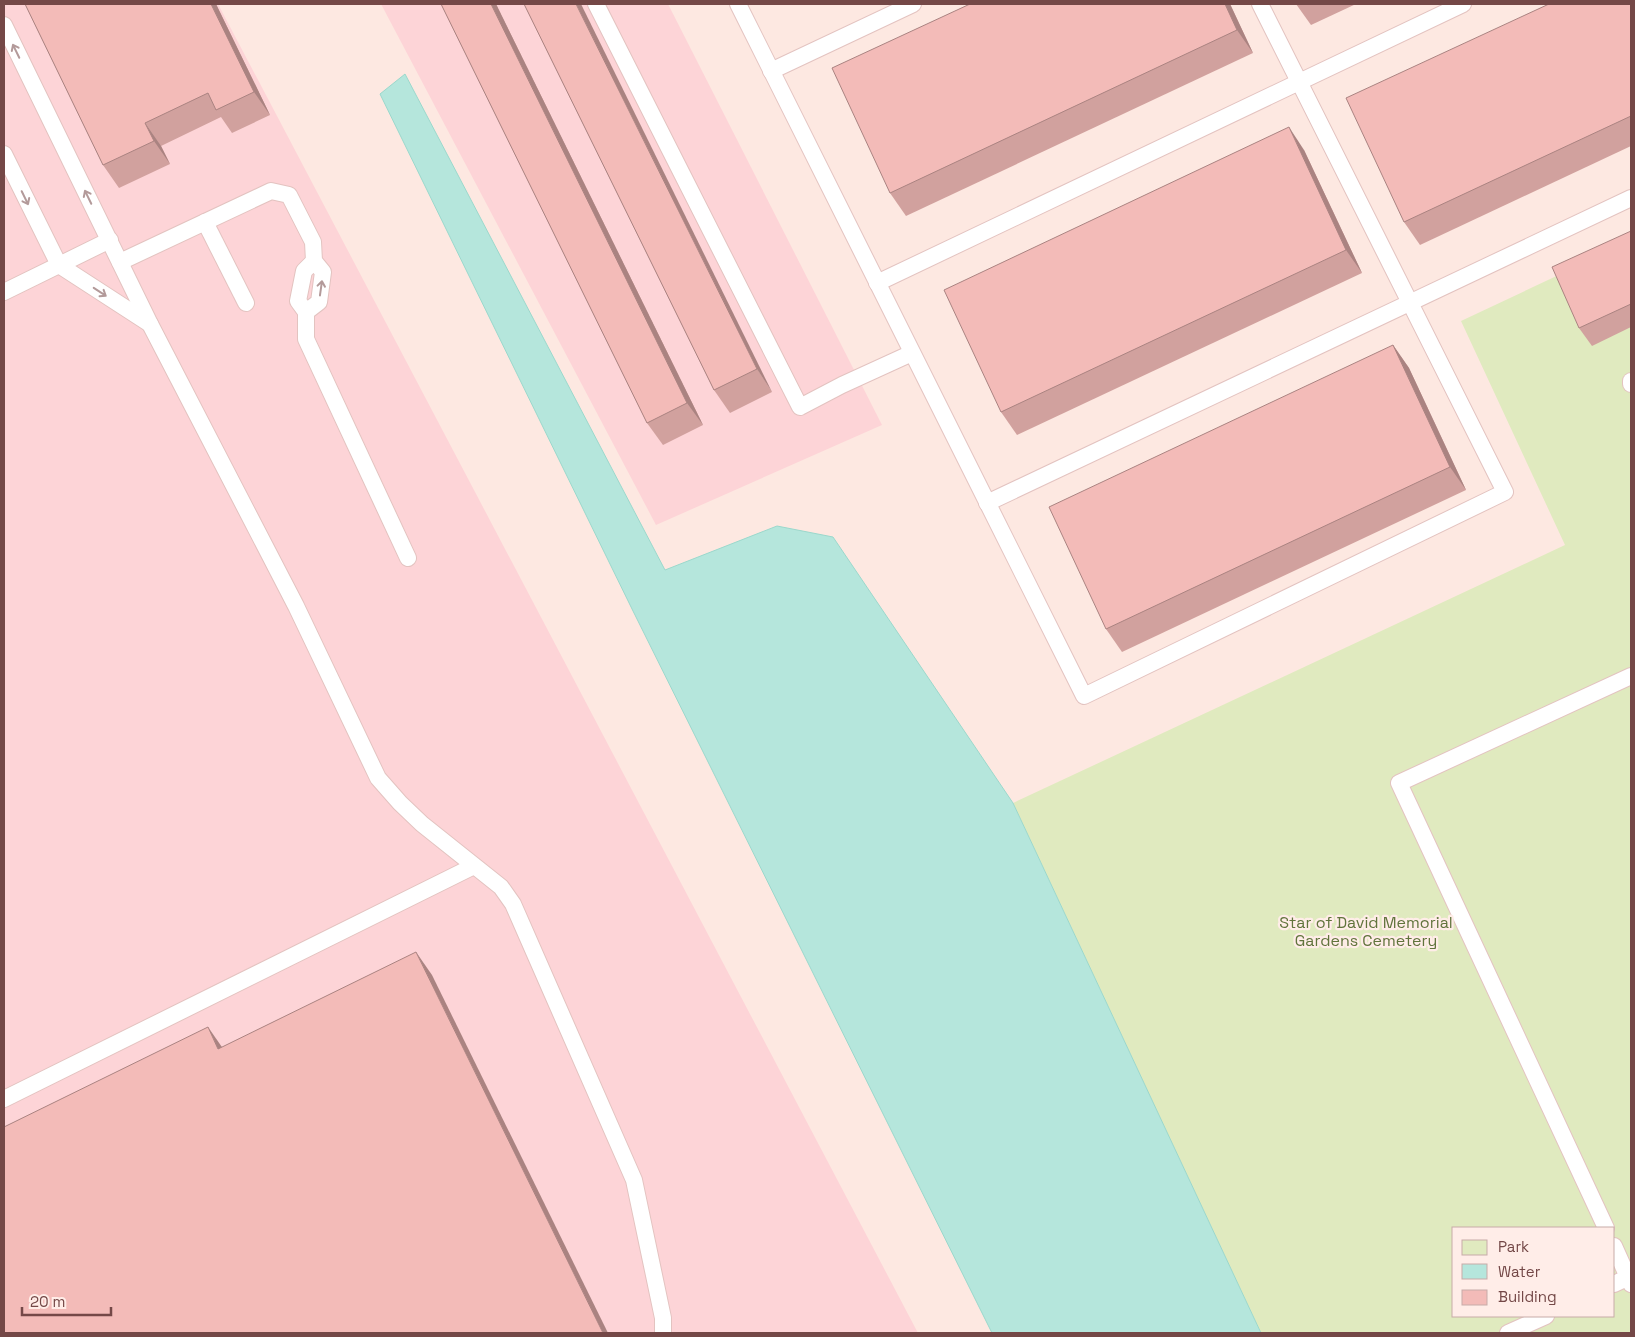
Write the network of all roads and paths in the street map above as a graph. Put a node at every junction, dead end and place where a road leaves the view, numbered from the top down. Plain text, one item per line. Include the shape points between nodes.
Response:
1 (596, 4) edge
2 (738, 4) edge
3 (913, 4) edge
4 (1260, 4) edge
5 (1463, 4) edge
6 (4, 25) edge
7 (772, 71) junction
8 (1299, 82) junction
9 (4, 154) edge
10 (1631, 198) edge
11 (205, 222) junction
12 (110, 240) junction
13 (120, 262) junction
14 (59, 265) junction
15 (877, 283) junction
16 (4, 292) edge
17 (246, 303) dead end
18 (1410, 304) junction
19 (150, 324) junction
20 (912, 353) junction
21 (987, 504) junction
22 (408, 558) dead end
23 (1631, 676) edge
24 (474, 866) junction
25 (4, 1099) edge
26 (1606, 1227) edge
27 (1615, 1249) edge
28 (1626, 1280) edge
29 (1544, 1317) edge
30 (663, 1333) edge
31 (1508, 1333) edge

1 - 20 lane via 800,407
2 - 7 lane
3 - 7 lane
4 - 8 lane
5 - 8 lane
12 -> 6 lane
7 - 15 lane
8 - 15 lane
8 - 18 lane
9 -> 14 lane
10 - 18 lane
11 - 13 lane
11 - 17 lane
11 - 22 lane via 270,191 289,195 313,242 314,262 323,272 319,302 306,312 306,339
12 - 13 lane
12 - 14 lane
13 - 19 lane
14 - 16 lane
14 -> 19 lane
15 - 20 lane
18 - 21 lane
18 - 21 lane via 1505,492 1084,696
19 - 24 lane via 296,606 378,778 415,817
20 - 21 lane
23 - 26 lane via 1400,783
24 - 25 lane
24 - 30 lane via 501,887 512,904 634,1180 663,1318
27 - 28 lane
29 - 31 lane

